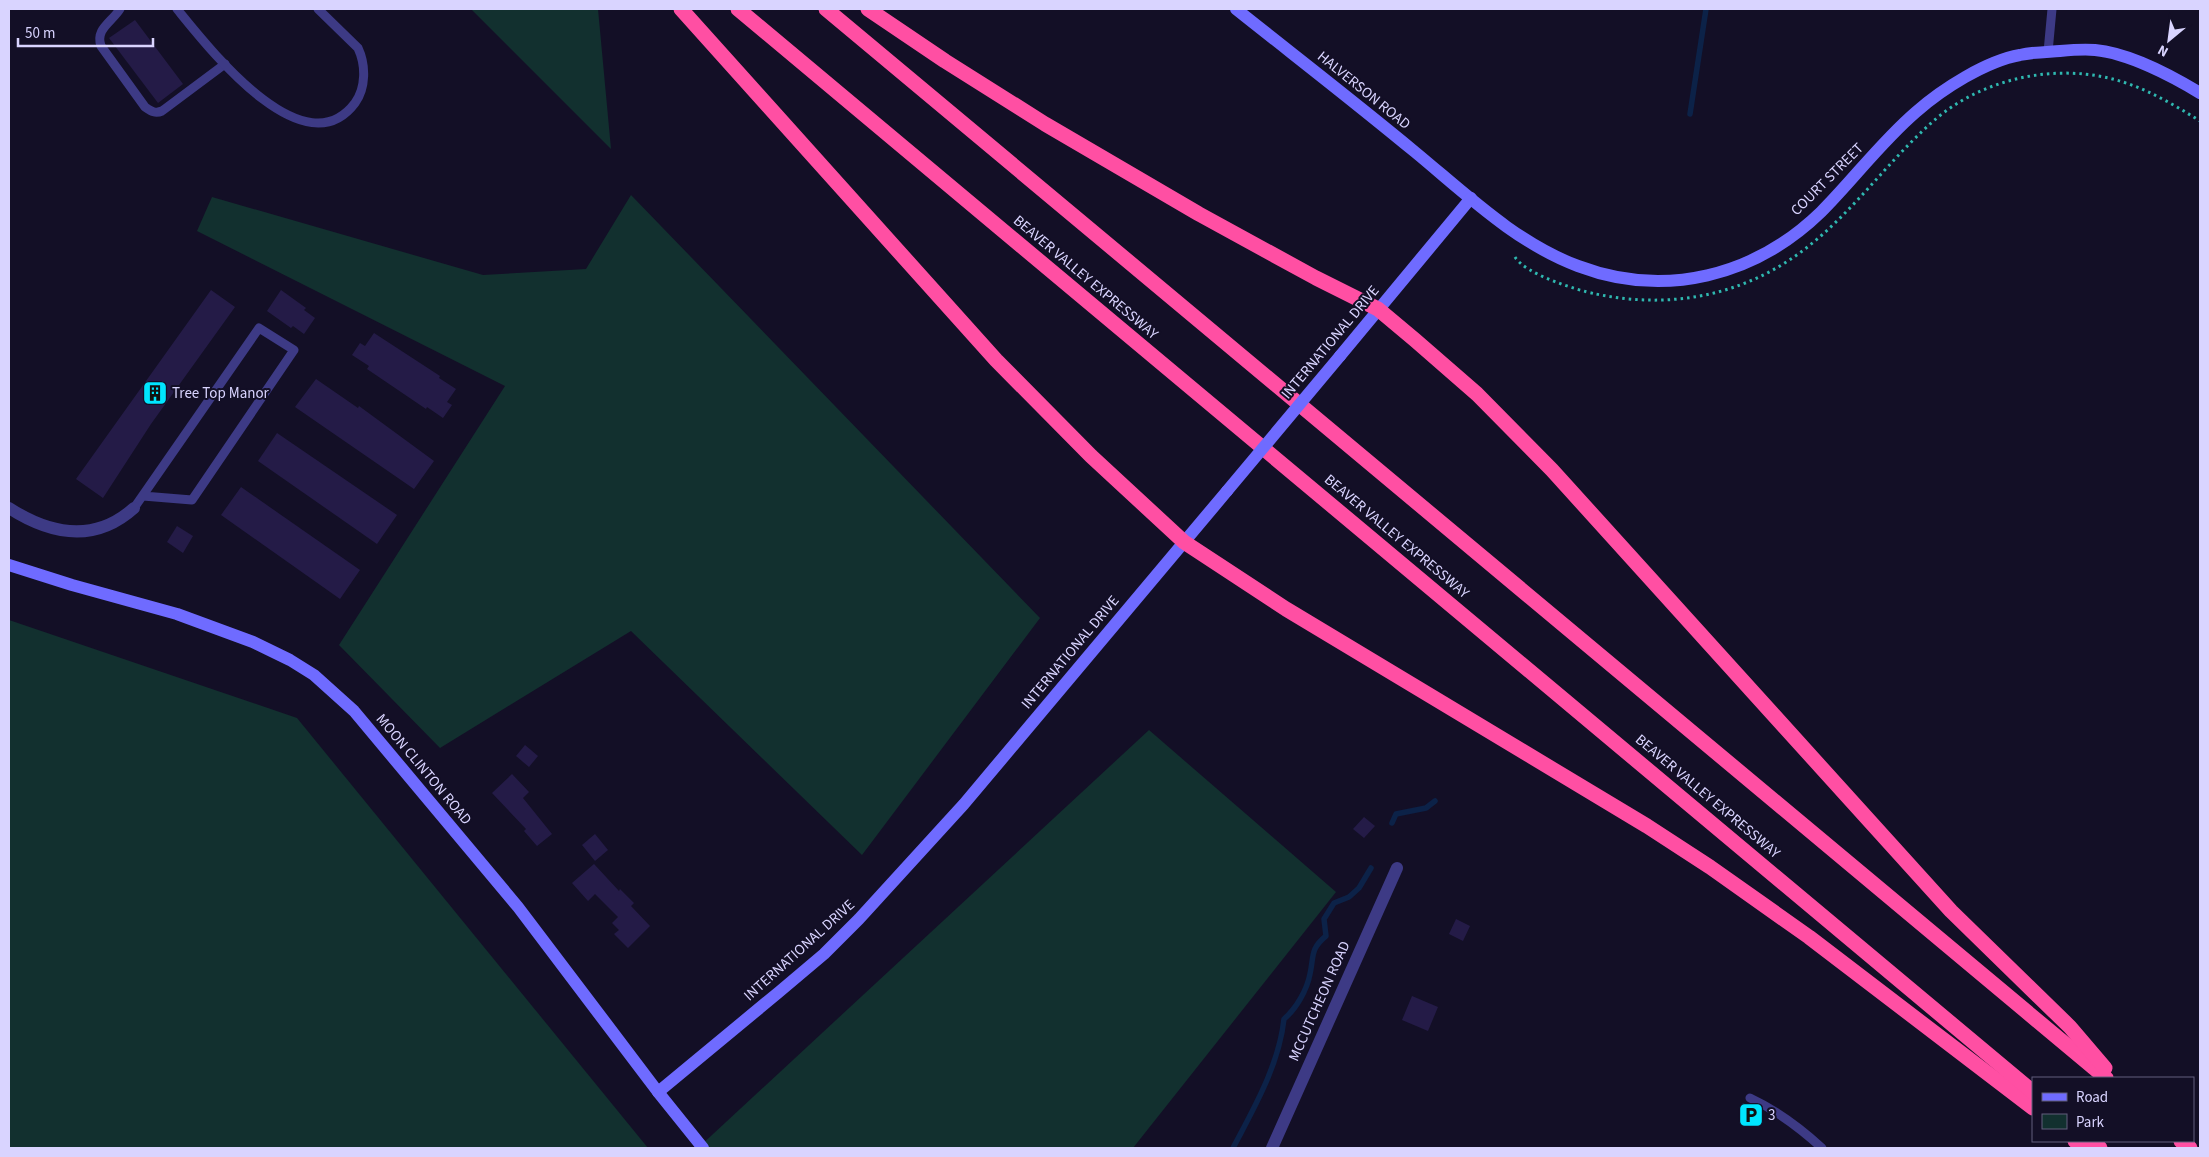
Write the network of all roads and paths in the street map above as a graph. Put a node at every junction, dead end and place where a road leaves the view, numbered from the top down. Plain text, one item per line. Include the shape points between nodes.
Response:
1 (120, 9) edge
2 (177, 9) edge
3 (318, 9) edge
4 (681, 9) edge
5 (738, 9) edge
6 (826, 9) edge
7 (868, 9) edge
8 (1236, 9) edge
9 (2052, 9) edge
10 (2048, 52) junction
11 (225, 64) junction
12 (2200, 93) edge
13 (1470, 198) junction
14 (1378, 309) junction
15 (143, 496) junction
16 (9, 508) edge
17 (134, 508) joint
18 (1184, 542) junction
19 (9, 565) edge
20 (1397, 868) dead end
21 (2105, 1077) edge
22 (2113, 1077) edge
23 (2032, 1091) edge
24 (658, 1092) junction
25 (1750, 1098) dead end
26 (2032, 1107) edge
27 (703, 1148) edge
28 (1272, 1148) edge
29 (1822, 1148) edge

1 - 11 lane via 103,28 99,40 152,111 162,111
2 - 11 lane
3 - 11 lane via 349,38 362,56 362,88 350,109 337,120 316,123 286,115 264,101
4 - 18 highway via 996,360 1091,456
5 - 23 highway, BEAVER VALLEY EXPRESSWAY
6 - 21 highway
7 - 14 highway via 1045,124 1199,214
8 - 13 street, HALVERSON ROAD
9 - 10 lane
10 - 12 street, COURT STREET via 2094,50 2117,55
10 - 13 street, COURT STREET via 2019,55 2001,61 1954,84 1916,112 1820,212 1782,244 1708,276 1648,282 1578,266 1524,239
13 - 14 street, INTERNATIONAL DRIVE
14 - 18 street, INTERNATIONAL DRIVE, bridge
14 - 22 highway via 1477,394 1552,470 1951,911 2070,1027
15 - 15 lane via 192,500 294,350 259,328
15 - 17 lane
16 - 17 street via 46,526 77,532 110,526
18 - 24 street, INTERNATIONAL DRIVE via 964,804 859,919 786,986
18 - 26 highway via 1295,614 1710,867 1816,942
19 - 24 street, MOON CLINTON ROAD via 72,586 177,614 253,642 314,675 354,710 518,906
20 - 28 street, MCCUTCHEON ROAD
24 - 27 street, MOON CLINTON ROAD
25 - 29 lane via 1774,1109

